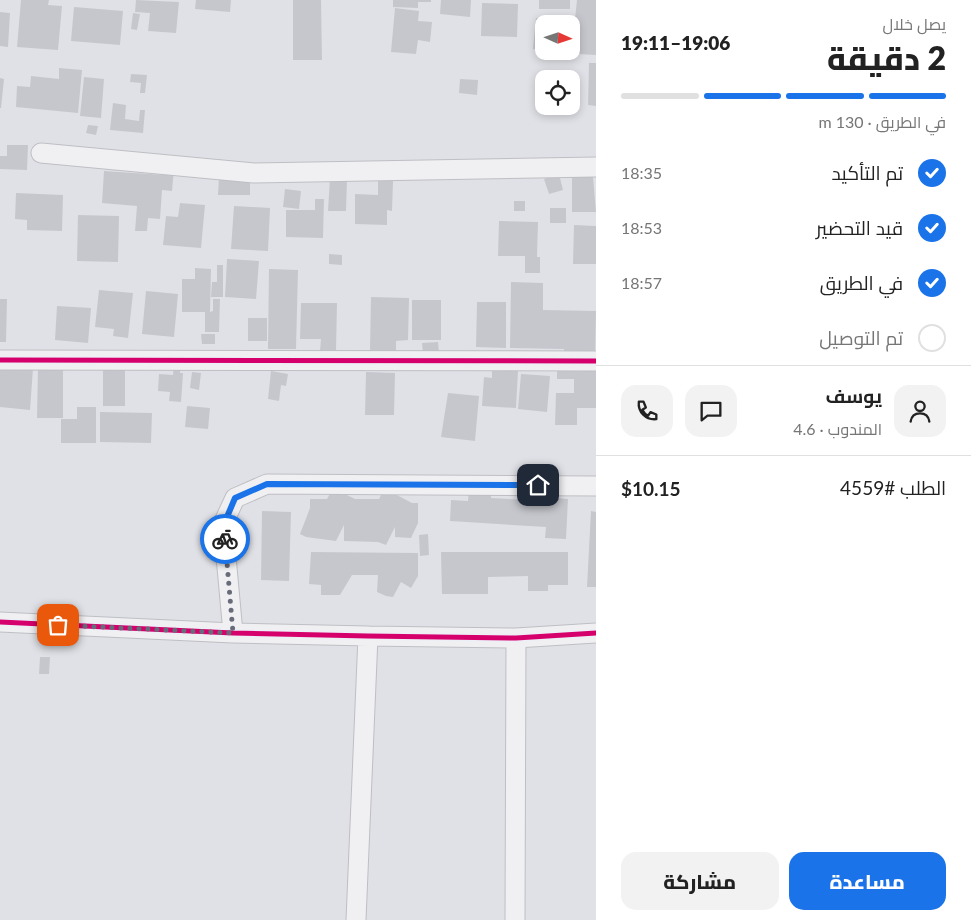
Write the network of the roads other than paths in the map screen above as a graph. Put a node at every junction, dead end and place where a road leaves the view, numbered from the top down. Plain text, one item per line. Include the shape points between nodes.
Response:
1 (41, 153) dead end
2 (596, 167) edge
3 (0, 360) edge
4 (596, 361) edge
5 (596, 486) edge
6 (0, 622) edge
7 (233, 633) junction
8 (596, 633) edge
9 (368, 636) junction
10 (516, 638) junction
11 (356, 920) edge
12 (515, 920) edge

1 - 2 street via 254,173
3 - 4 street
5 - 7 street via 267,484 235,498 224,524
6 - 7 street
7 - 9 street
8 - 10 street
9 - 10 street
9 - 11 street
10 - 12 street

